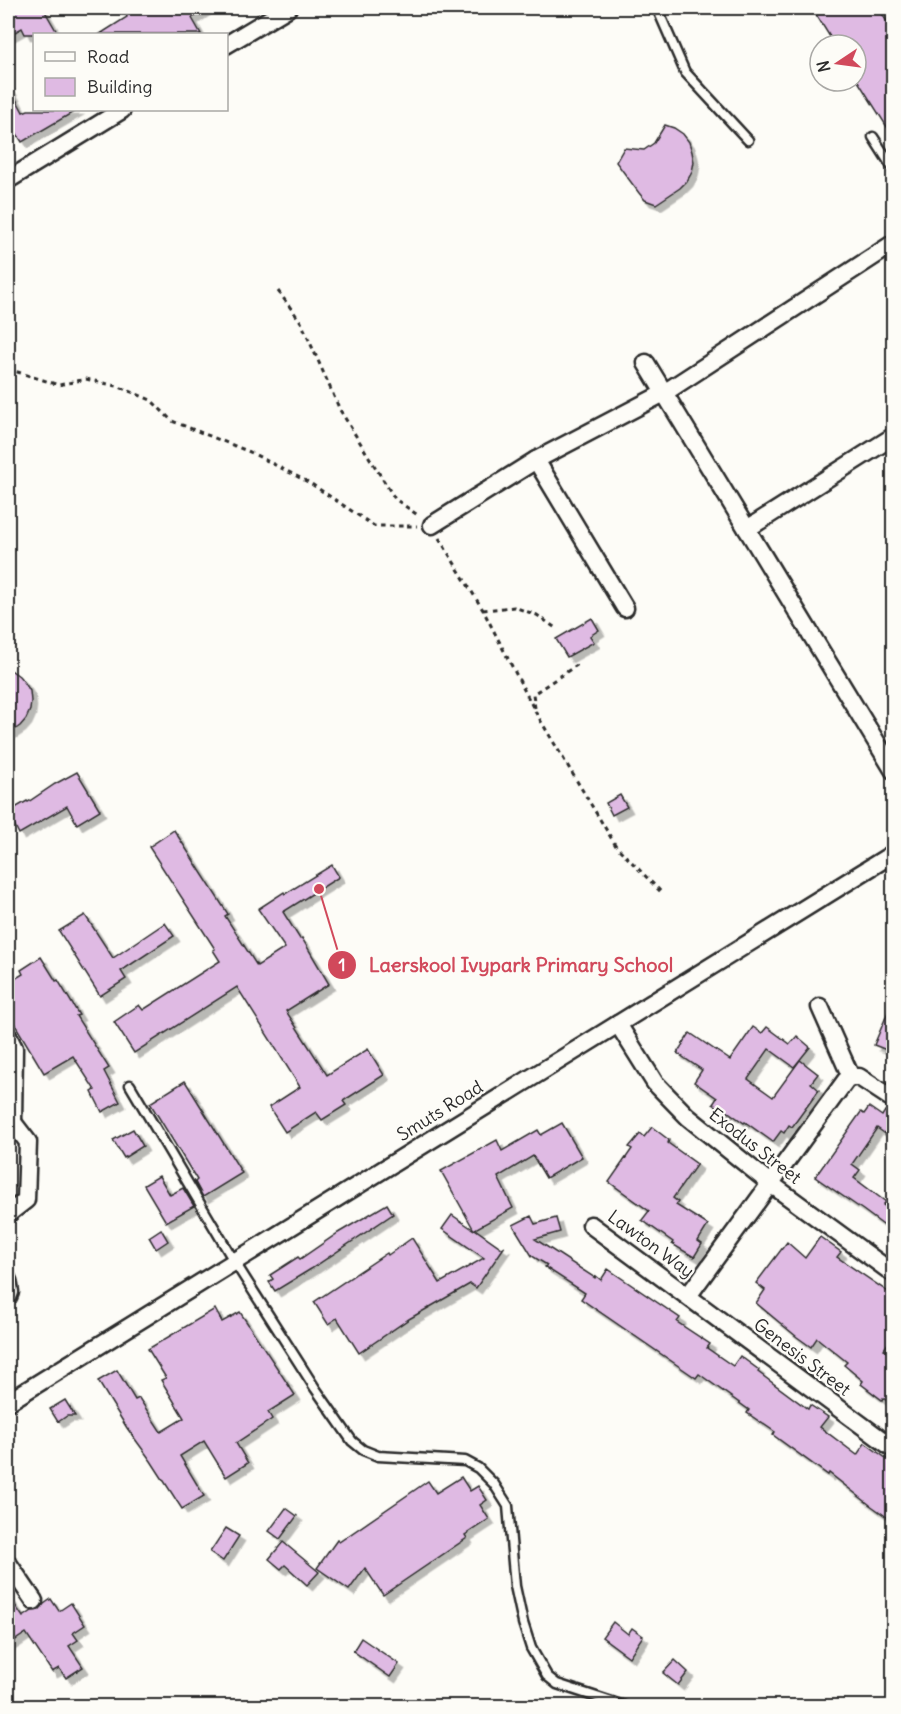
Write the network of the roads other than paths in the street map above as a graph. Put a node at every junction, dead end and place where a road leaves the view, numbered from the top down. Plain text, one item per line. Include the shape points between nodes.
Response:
1 (288, 8) edge
2 (657, 8) edge
3 (228, 44) edge
4 (120, 111) edge
5 (873, 138) dead end
6 (748, 140) dead end
7 (894, 170) edge
8 (8, 180) edge
9 (894, 243) edge
10 (646, 363) dead end
11 (664, 393) junction
12 (893, 437) edge
13 (536, 460) junction
14 (432, 525) road end
15 (747, 529) junction
16 (625, 608) dead end
17 (894, 771) edge
18 (894, 853) edge
19 (820, 1007) dead end
20 (618, 1024) junction
21 (8, 1036) edge
22 (851, 1077) junction
23 (130, 1085) dead end
24 (894, 1100) edge
25 (10, 1119) edge
26 (771, 1184) junction
27 (8, 1214) edge
28 (591, 1225) dead end
29 (234, 1262) junction
30 (894, 1274) edge
31 (8, 1280) edge
32 (688, 1296) junction
33 (8, 1297) edge
34 (8, 1402) edge
35 (894, 1449) edge
36 (8, 1563) edge
37 (34, 1601) dead end
38 (624, 1707) edge

1 - 3 street
2 - 6 lane via 686,72
4 - 8 street
5 - 7 lane
9 - 11 street
10 - 11 street
11 - 13 street
11 - 15 street
12 - 15 street
13 - 14 street
13 - 16 street
15 - 17 street
18 - 20 street, Smuts Road
19 - 22 street
20 - 26 street, Exodus Street via 656,1083 688,1117
20 - 29 street, Smuts Road
21 - 25 street via 14,1048
22 - 24 street via 859,1077
22 - 26 street
23 - 29 lane
25 - 27 street via 28,1142 26,1200
26 - 30 street, Exodus Street
26 - 32 street
28 - 32 street, Lawton Way
29 - 34 street, Smuts Road
29 - 38 lane via 352,1441 378,1456 465,1461 494,1484 508,1506 515,1586 523,1623 531,1648 547,1676 557,1684
31 - 33 street
32 - 35 street, Genesis Street
36 - 37 street

